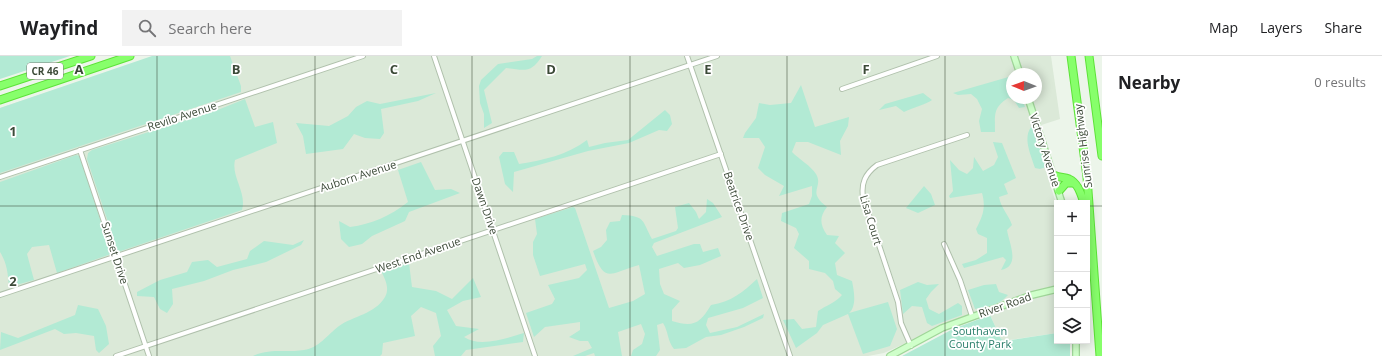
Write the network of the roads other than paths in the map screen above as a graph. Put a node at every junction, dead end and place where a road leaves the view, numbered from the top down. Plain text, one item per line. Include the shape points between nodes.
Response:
1 (91, 56) edge
2 (130, 56) edge
3 (363, 56) edge
4 (434, 56) edge
5 (687, 56) edge
6 (717, 56) edge
7 (937, 56) edge
8 (1014, 56) edge
9 (1071, 56) edge
10 (1089, 56) edge
11 (690, 65) junction
12 (1018, 68) edge
13 (0, 86) edge
14 (842, 89) dead end
15 (0, 100) edge
16 (1030, 104) edge
17 (967, 135) dead end
18 (463, 141) junction
19 (80, 150) junction
20 (721, 154) junction
21 (1102, 156) edge
22 (1054, 175) junction
23 (0, 177) edge
24 (1074, 183) junction
25 (1059, 190) junction
26 (1061, 200) edge
27 (1083, 200) edge
28 (492, 230) junction
29 (1090, 232) edge
30 (944, 244) dead end
31 (1094, 252) junction
32 (116, 257) junction
33 (1054, 290) edge
34 (0, 295) edge
35 (972, 316) junction
36 (1076, 344) edge
37 (146, 346) junction
38 (911, 346) junction
39 (116, 356) edge
40 (149, 356) edge
41 (536, 356) edge
42 (790, 356) edge
43 (890, 356) edge
44 (1076, 356) edge
45 (1100, 356) edge

1 - 13 highway, CR 46
2 - 15 highway, CR 46
3 - 19 street, Revilo Avenue
4 - 18 street, Dawn Drive
5 - 11 street, Beatrice Drive
6 - 11 street, Auborn Avenue
7 - 14 street
8 - 12 street
9 - 31 highway, Sunrise Highway via 1085,156
10 - 21 highway, Sunrise Highway
11 - 18 street, Auborn Avenue
11 - 20 street, Beatrice Drive
16 - 22 street, Victory Avenue
17 - 38 street, Lisa Court via 877,166 866,174 863,181 863,197
18 - 28 street, Dawn Drive
18 - 32 street, Auborn Avenue
19 - 23 street, Revilo Avenue
19 - 32 street, Sunset Drive
20 - 28 street, West End Avenue
20 - 42 street, Beatrice Drive
22 - 24 highway via 1067,178
22 - 25 street, Victory Avenue
24 - 25 highway via 1066,183
24 - 27 highway
25 - 26 street, Victory Avenue
28 - 37 street, West End Avenue
28 - 41 street, Dawn Drive
29 - 31 highway
30 - 35 street
31 - 45 highway, Sunrise Highway
32 - 34 street, Auborn Avenue
32 - 37 street, Sunset Drive
33 - 35 street, River Road
35 - 38 street, River Road via 942,328
36 - 44 street
37 - 39 street, West End Avenue
37 - 40 street, Sunset Drive
38 - 43 street, River Road

